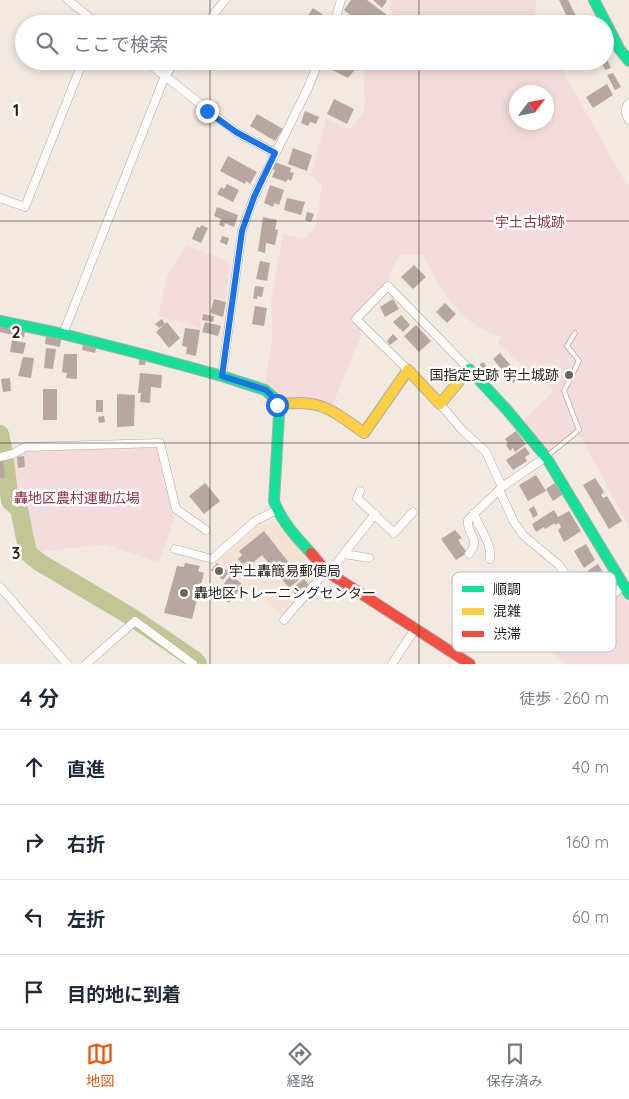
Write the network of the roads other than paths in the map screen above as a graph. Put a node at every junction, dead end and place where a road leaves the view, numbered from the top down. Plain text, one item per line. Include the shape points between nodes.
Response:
1 (68, 0) edge
2 (225, 0) edge
3 (341, 0) edge
4 (594, 0) edge
5 (87, 15) edge
6 (213, 15) edge
7 (337, 15) edge
8 (602, 15) edge
9 (614, 38) edge
10 (629, 62) edge
11 (79, 70) edge
12 (157, 70) edge
13 (169, 70) edge
14 (315, 70) edge
15 (165, 76) junction
16 (629, 103) edge
17 (629, 120) edge
18 (275, 153) junction
19 (0, 198) edge
20 (0, 321) edge
21 (575, 333) dead end
22 (62, 334) junction
23 (469, 369) junction
24 (408, 370) junction
25 (222, 376) junction
26 (440, 404) junction
27 (277, 405) junction
28 (0, 457) edge
29 (546, 457) junction
30 (501, 488) junction
31 (360, 491) dead end
32 (277, 510) junction
33 (413, 512) dead end
34 (474, 513) junction
35 (375, 514) junction
36 (206, 530) dead end
37 (175, 549) dead end
38 (344, 554) junction
39 (469, 554) dead end
40 (369, 558) dead end
41 (490, 559) dead end
42 (327, 572) junction
43 (564, 572) edge
44 (616, 572) edge
45 (616, 572) edge
46 (0, 587) edge
47 (626, 589) edge
48 (284, 620) dead end
49 (415, 628) junction
50 (67, 664) edge
51 (86, 664) edge
52 (193, 664) edge
53 (392, 664) edge
54 (470, 664) edge

1 - 5 street
2 - 6 street
3 - 7 street
4 - 8 street
9 - 10 street
11 - 19 street via 25,207
12 - 15 street
13 - 15 street
14 - 18 street
15 - 18 street via 236,132
15 - 22 street
16 - 17 street via 626,107
18 - 25 street via 242,231
20 - 22 street
21 - 29 lane via 567,346 579,361 564,391 579,430
22 - 25 street
23 - 24 street via 388,286 356,319
23 - 26 street
23 - 29 street
24 - 26 street
24 - 27 street via 364,433 330,408 312,402
25 - 27 street via 266,390
26 - 30 street via 486,452
27 - 32 street via 273,492
28 - 36 street via 25,447 160,443 176,509
29 - 30 street
29 - 44 street
30 - 34 street
30 - 43 street via 514,522 523,535
31 - 35 street via 357,498
32 - 37 street via 255,521 212,559
32 - 42 street
33 - 35 street via 394,533
34 - 39 street via 467,526 475,540
34 - 41 street via 488,540
35 - 38 street
38 - 40 street
38 - 42 street
42 - 48 street
42 - 49 street
45 - 47 street
46 - 50 street
49 - 53 street
49 - 54 street
51 - 52 street via 135,622

